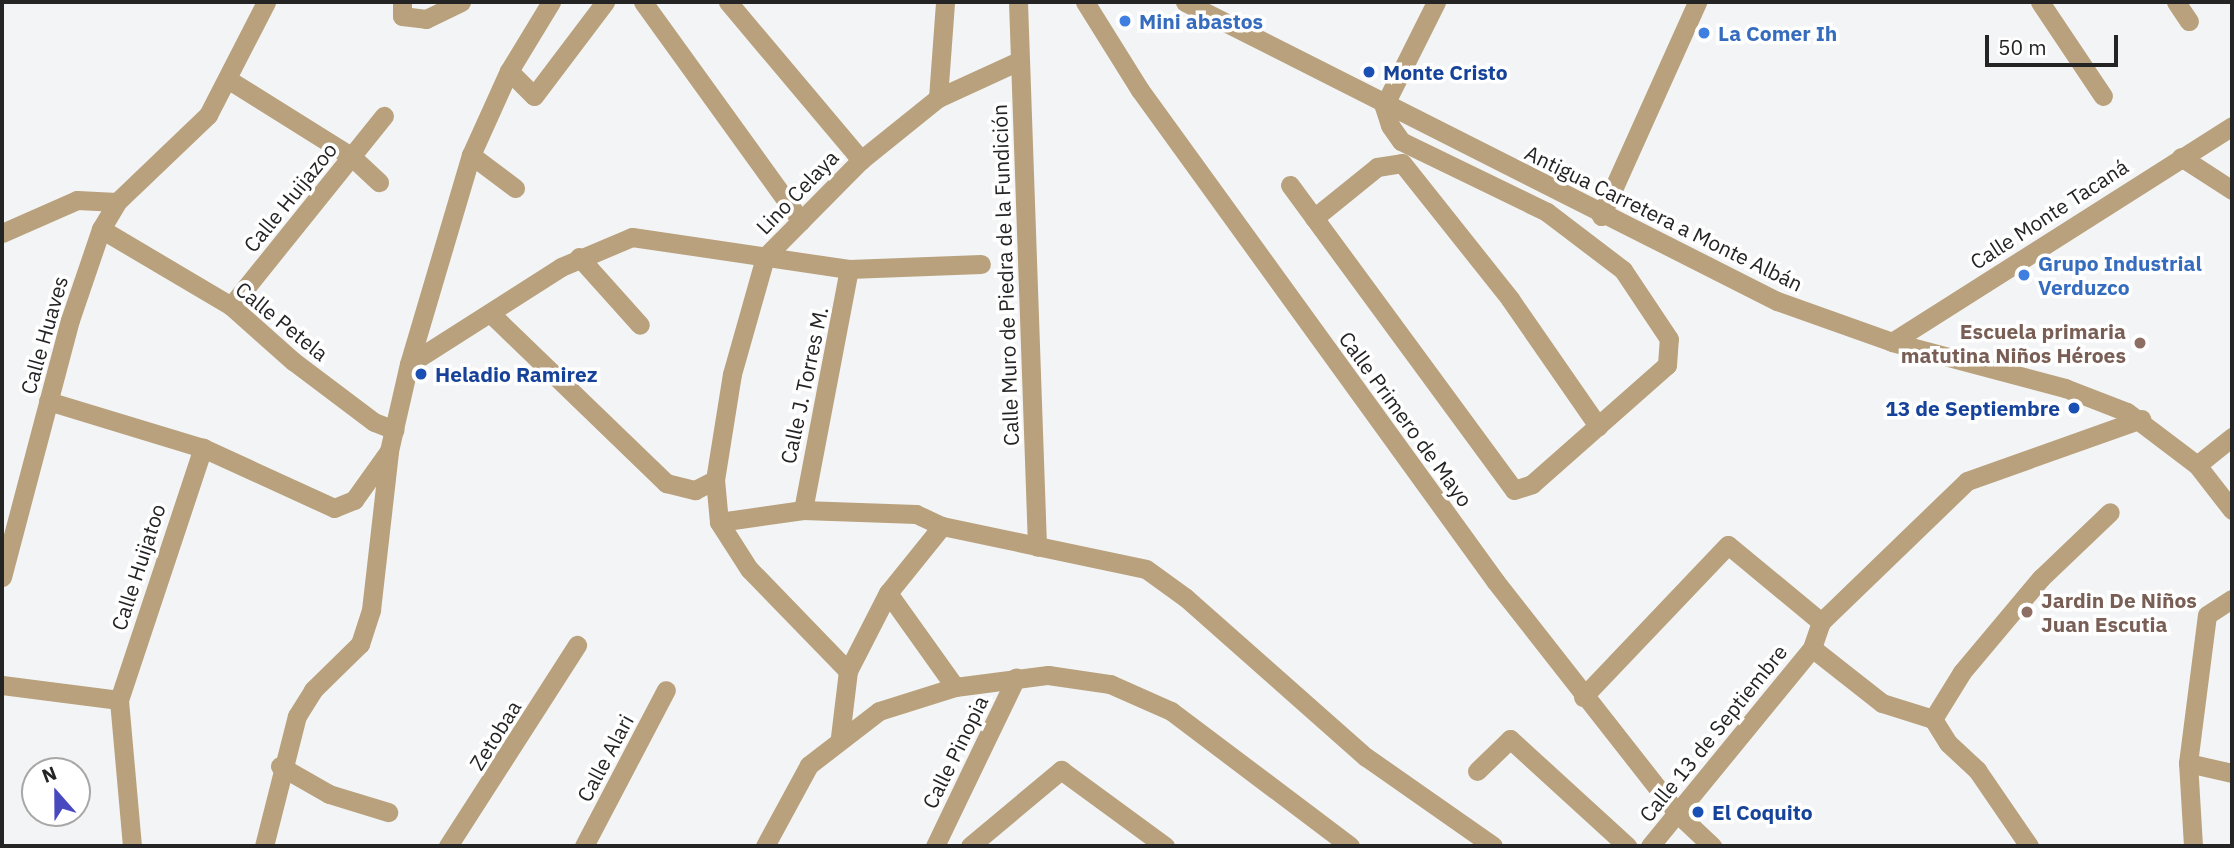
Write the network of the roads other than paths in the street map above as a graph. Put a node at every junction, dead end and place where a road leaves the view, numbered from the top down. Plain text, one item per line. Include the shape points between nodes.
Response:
1 (265, 2) edge
2 (461, 2) edge
3 (551, 2) edge
4 (606, 2) edge
5 (643, 2) edge
6 (728, 2) edge
7 (945, 2) edge
8 (1018, 2) edge
9 (1086, 2) edge
10 (1185, 2) edge
11 (1436, 2) edge
12 (2040, 2) edge
13 (2176, 2) edge
14 (1689, 4) edge
15 (402, 9) edge
16 (2189, 21) dead end
17 (1019, 61) junction
18 (509, 71) junction
19 (229, 80) junction
20 (2103, 96) dead end
21 (938, 98) junction
22 (1384, 106) junction
23 (384, 116) dead end
24 (2232, 126) edge
25 (471, 155) junction
26 (2180, 157) junction
27 (352, 158) junction
28 (861, 160) junction
29 (379, 182) dead end
30 (1290, 185) dead end
31 (515, 188) dead end
32 (2232, 190) edge
33 (117, 202) junction
34 (1601, 216) junction
35 (1314, 218) junction
36 (801, 221) junction
37 (102, 229) junction
38 (2, 233) edge
39 (579, 257) junction
40 (765, 257) junction
41 (981, 264) dead end
42 (849, 269) junction
43 (231, 306) junction
44 (490, 313) junction
45 (640, 325) dead end
46 (1892, 342) junction
47 (409, 364) junction
48 (48, 401) junction
49 (2141, 419) junction
50 (1598, 426) junction
51 (395, 430) junction
52 (2232, 437) edge
53 (203, 448) junction
54 (389, 451) junction
55 (2197, 464) junction
56 (715, 480) junction
57 (803, 510) junction
58 (2232, 510) edge
59 (2110, 512) dead end
60 (719, 522) junction
61 (943, 526) junction
62 (1037, 547) junction
63 (2, 577) edge
64 (888, 593) junction
65 (2232, 599) edge
66 (1821, 622) junction
67 (577, 645) dead end
68 (1812, 648) junction
69 (848, 671) junction
70 (1016, 678) junction
71 (2, 685) edge
72 (955, 687) junction
73 (666, 690) dead end
74 (1583, 697) junction
75 (119, 701) junction
76 (1933, 719) junction
77 (840, 737) junction
78 (2188, 763) junction
79 (280, 766) junction
80 (1477, 771) dead end
81 (2232, 774) edge
82 (388, 812) dead end
83 (1678, 814) junction
84 (938, 845) edge
85 (132, 846) edge
86 (264, 846) edge
87 (448, 846) edge
88 (584, 846) edge
89 (765, 846) edge
90 (970, 846) edge
91 (1165, 846) edge
92 (1350, 846) edge
93 (1493, 846) edge
94 (1627, 846) edge
95 (1650, 846) edge
96 (1712, 846) edge
97 (2029, 846) edge
98 (2193, 846) edge

1 - 19 street, Calle Huaves
2 - 15 street via 426,19
3 - 18 street
4 - 18 street via 534,96
5 - 36 street
6 - 28 street
7 - 21 street
8 - 17 street, Calle Muro de Piedra de la Fundición
9 - 74 street, Calle Primero de Mayo via 1140,90
10 - 22 street, Antigua Carretera a Monte Albán
11 - 22 street
12 - 20 street
13 - 16 street
14 - 34 street
17 - 21 street, Lino Celaya
17 - 62 street, Calle Muro de Piedra de la Fundición
18 - 25 street
19 - 27 street
19 - 33 street, Calle Huaves via 192,136
21 - 28 street, Lino Celaya
22 - 34 street, Antigua Carretera a Monte Albán
22 - 50 street via 1401,141 1546,212 1623,270 1656,314 1669,339 1667,365
23 - 27 street, Calle Huijazoo
24 - 26 street, Calle Monte Tacaná
25 - 31 street
25 - 47 street
26 - 32 street
26 - 46 street, Calle Monte Tacaná
27 - 29 street
27 - 43 street, Calle Huijazoo
28 - 36 street, Lino Celaya
30 - 35 street
33 - 37 street, Calle Huaves
33 - 38 street via 77,200
34 - 46 street, Antigua Carretera a Monte Albán via 1777,301
35 - 50 street via 1377,167 1391,162 1408,168
35 - 50 street via 1514,490 1532,484
36 - 40 street, Lino Celaya
37 - 43 street, Calle Petela
37 - 48 street, Calle Huaves
39 - 40 street via 632,237
39 - 44 street
39 - 45 street
40 - 42 street
40 - 56 street, Lino Celaya via 723,410
41 - 42 street
42 - 57 street, Calle J. Torres M.
43 - 51 street, Calle Petela via 293,361 374,422
44 - 47 street
44 - 56 street via 666,483 695,490
46 - 49 street, Antigua Carretera a Monte Albán via 2065,388
47 - 51 street
48 - 53 street
48 - 63 street, Calle Huaves
49 - 55 street, Antigua Carretera a Monte Albán
49 - 66 street via 1967,481
51 - 54 street
52 - 55 street
53 - 54 street via 343,508
53 - 75 street, Calle Huijatoo
54 - 79 street via 379,565 360,644 313,690 297,716
55 - 58 street, Antigua Carretera a Monte Albán
56 - 60 street, Lino Celaya
57 - 60 street
57 - 61 street via 916,514
59 - 76 street via 2041,578 1962,672
60 - 69 street via 749,569
61 - 62 street
61 - 64 street
62 - 93 street via 1146,569 1186,597 1366,757
64 - 69 street
64 - 72 street
65 - 78 street via 2207,615
66 - 68 street, Calle 13 de Septiembre
66 - 74 street via 1728,545
67 - 87 street, Zetobaa
68 - 76 street via 1882,703
68 - 83 street, Calle 13 de Septiembre
69 - 77 street
70 - 72 street
70 - 84 street, Calle Pinopia
70 - 92 street via 1075,676 1110,684 1171,711
71 - 75 street
72 - 77 street via 879,711
73 - 88 street, Calle Alari
74 - 83 street, Calle Primero de Mayo
75 - 85 street, Calle Huijatoo
76 - 97 street via 1948,743 1977,770
77 - 89 street via 809,765
78 - 81 street
78 - 98 street
79 - 82 street via 329,794
79 - 86 street
80 - 94 street via 1510,739
83 - 95 street, Calle 13 de Septiembre
83 - 96 street, Calle Primero de Mayo
90 - 91 street via 1061,771

